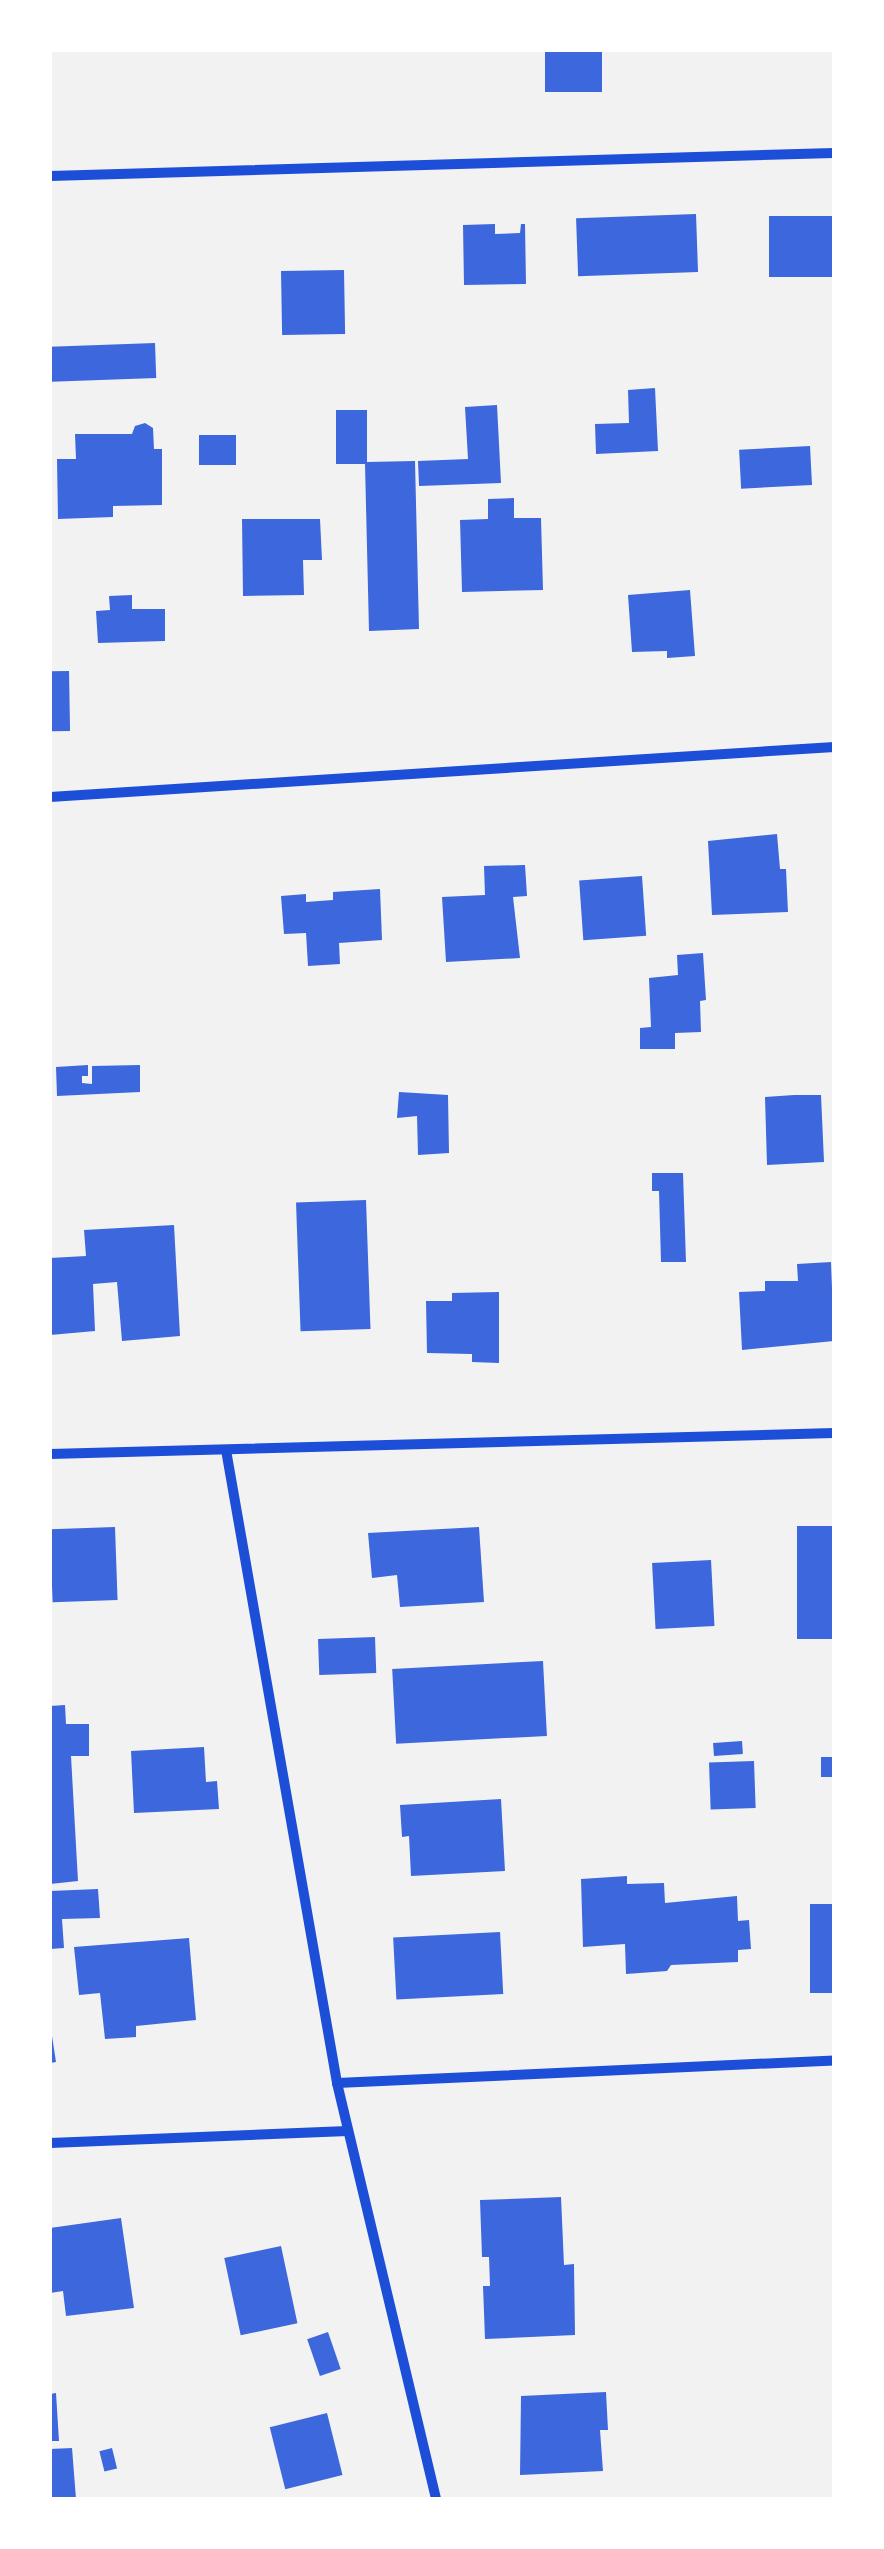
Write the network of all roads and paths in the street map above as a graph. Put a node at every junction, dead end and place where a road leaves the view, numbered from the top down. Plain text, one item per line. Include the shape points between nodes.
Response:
1 (834, 153) edge
2 (50, 176) edge
3 (834, 747) edge
4 (50, 797) edge
5 (834, 1433) edge
6 (226, 1450) junction
7 (50, 1454) edge
8 (834, 2060) edge
9 (337, 2084) junction
10 (348, 2131) junction
11 (50, 2143) edge
12 (436, 2499) edge

1 - 2 street
3 - 4 street
5 - 6 street
6 - 7 street
6 - 9 street
8 - 9 street
9 - 10 street
10 - 11 street
10 - 12 street

